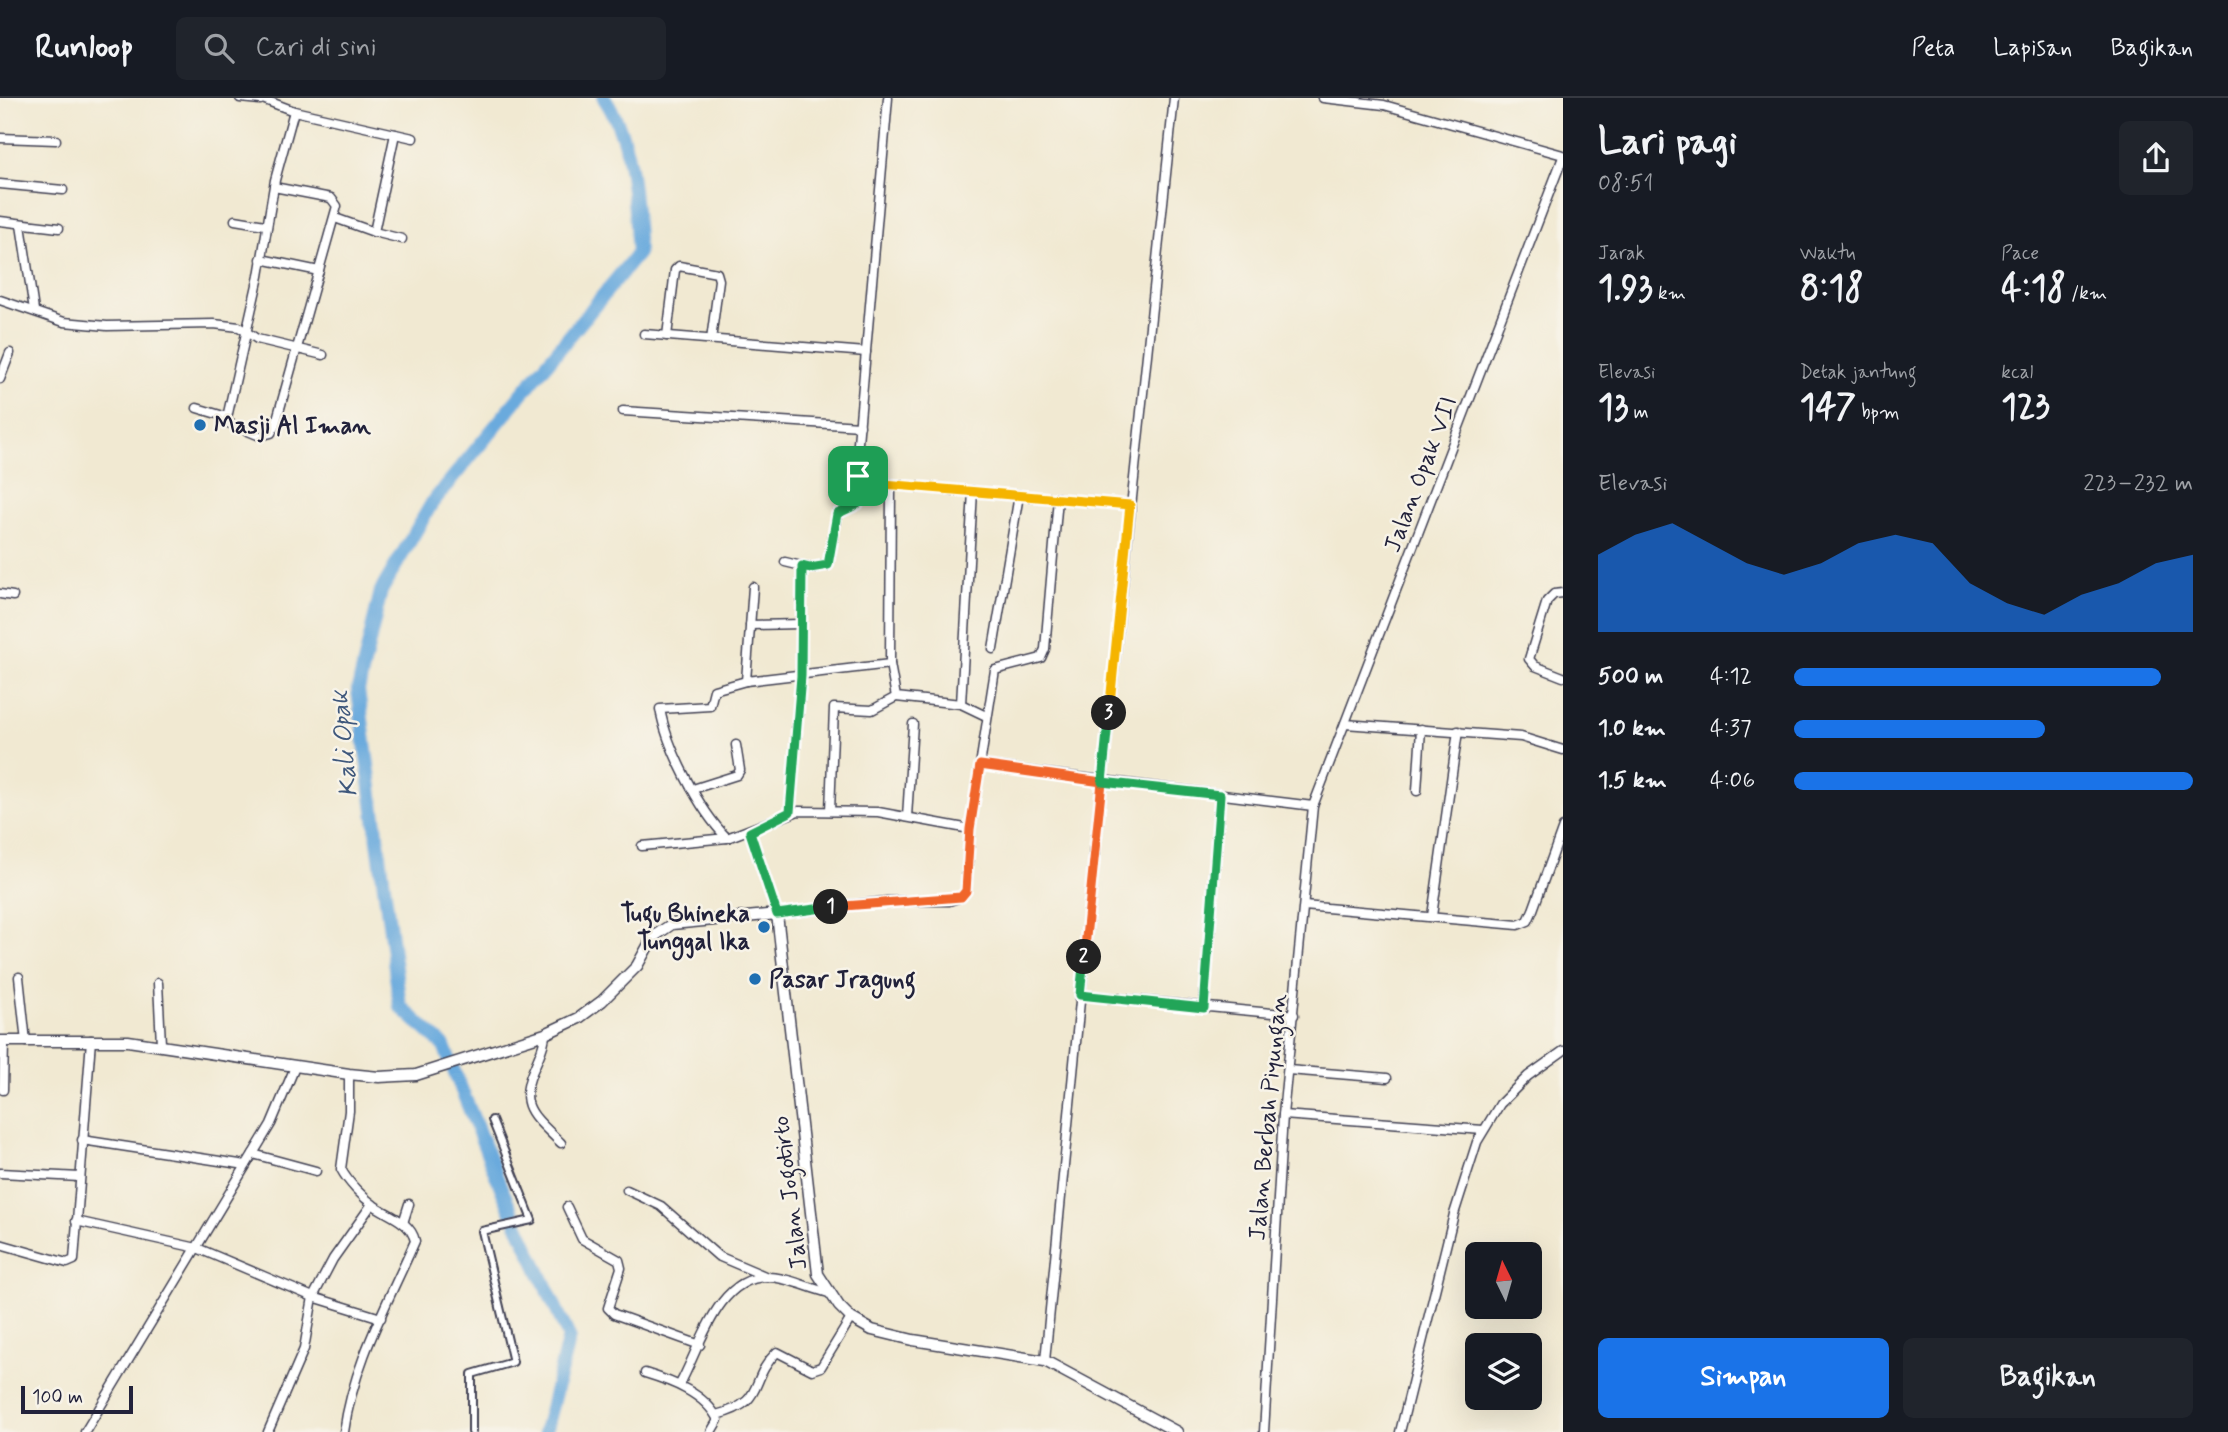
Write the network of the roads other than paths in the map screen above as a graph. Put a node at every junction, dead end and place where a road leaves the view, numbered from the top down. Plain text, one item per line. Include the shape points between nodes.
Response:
1 (240, 98) edge
2 (888, 98) edge
3 (1174, 98) edge
4 (1323, 98) edge
5 (260, 99) edge
6 (1368, 100) edge
7 (294, 111) junction
8 (395, 134) junction
9 (0, 138) edge
10 (413, 138) dead end
11 (56, 140) dead end
12 (1563, 156) edge
13 (0, 184) edge
14 (274, 187) junction
15 (62, 190) dead end
16 (335, 218) junction
17 (235, 220) dead end
18 (0, 221) edge
19 (21, 225) junction
20 (265, 225) junction
21 (60, 228) dead end
22 (374, 232) junction
23 (402, 239) dead end
24 (261, 259) junction
25 (318, 271) junction
26 (0, 300) edge
27 (34, 310) junction
28 (246, 333) junction
29 (644, 334) dead end
30 (667, 337) junction
31 (711, 340) junction
32 (295, 347) junction
33 (866, 352) junction
34 (10, 353) dead end
35 (323, 355) dead end
36 (1, 374) edge
37 (197, 408) dead end
38 (623, 411) dead end
39 (227, 417) junction
40 (860, 426) junction
41 (858, 476) junction
42 (891, 484) junction
43 (972, 491) junction
44 (1019, 495) junction
45 (1058, 499) junction
46 (1130, 505) junction
47 (785, 562) dead end
48 (802, 566) junction
49 (753, 587) dead end
50 (1563, 593) edge
51 (0, 594) edge
52 (13, 596) dead end
53 (801, 624) junction
54 (750, 625) junction
55 (993, 649) dead end
56 (890, 664) junction
57 (801, 676) junction
58 (1563, 677) edge
59 (746, 681) junction
60 (896, 697) junction
61 (961, 704) junction
62 (986, 716) junction
63 (914, 724) dead end
64 (1345, 724) junction
65 (1421, 729) junction
66 (1458, 731) junction
67 (736, 745) dead end
68 (1563, 750) edge
69 (980, 765) junction
70 (1102, 782) junction
71 (693, 789) junction
72 (1417, 790) dead end
73 (1220, 795) junction
74 (1313, 806) junction
75 (830, 811) junction
76 (790, 812) junction
77 (907, 817) junction
78 (1563, 827) edge
79 (970, 829) junction
80 (750, 832) junction
81 (727, 838) junction
82 (642, 846) dead end
83 (1304, 906) junction
84 (777, 914) junction
85 (1432, 916) junction
86 (19, 977) dead end
87 (158, 983) dead end
88 (1080, 995) junction
89 (1204, 1008) junction
90 (1294, 1015) junction
91 (545, 1034) junction
92 (91, 1040) junction
93 (2, 1041) edge
94 (26, 1042) junction
95 (161, 1044) junction
96 (1563, 1051) edge
97 (295, 1067) junction
98 (1288, 1070) junction
99 (349, 1074) junction
100 (1387, 1077) dead end
101 (3, 1090) dead end
102 (1283, 1115) junction
103 (492, 1119) dead end
104 (1483, 1130) junction
105 (82, 1140) junction
106 (561, 1143) dead end
107 (253, 1154) junction
108 (246, 1165) junction
109 (316, 1171) dead end
110 (0, 1173) edge
111 (80, 1177) junction
112 (627, 1190) dead end
113 (372, 1204) junction
114 (409, 1204) dead end
115 (567, 1207) dead end
116 (76, 1221) junction
117 (403, 1223) junction
118 (0, 1244) edge
119 (197, 1248) junction
120 (818, 1274) junction
121 (768, 1277) junction
122 (799, 1284) junction
123 (829, 1293) junction
124 (313, 1297) junction
125 (382, 1318) junction
126 (851, 1318) junction
127 (700, 1345) junction
128 (1045, 1361) junction
129 (645, 1373) dead end
130 (680, 1384) junction
131 (716, 1415) junction
132 (85, 1432) edge
133 (268, 1432) edge
134 (344, 1432) edge
135 (472, 1432) edge
136 (711, 1432) edge
137 (1177, 1432) edge
138 (1264, 1432) edge
139 (1400, 1432) edge

1 - 5 street
2 - 33 street
3 - 46 street
4 - 6 street
5 - 7 street
6 - 12 street
7 - 8 street
7 - 14 street
8 - 10 street
8 - 22 street
9 - 11 street
12 - 64 street, Jalan Opak VII
13 - 15 street
14 - 16 street via 331,198 337,206
14 - 20 street
16 - 22 street
16 - 25 street
17 - 20 street
18 - 19 street
19 - 21 street
19 - 27 street
20 - 24 street
22 - 23 street
24 - 25 street
24 - 28 street
25 - 32 street
26 - 27 street
27 - 28 street via 64,322 214,324 244,328
28 - 32 street
28 - 39 street
29 - 30 street
30 - 31 street
30 - 31 street via 679,266 717,273
31 - 33 street
32 - 35 street
32 - 39 street via 271,433 260,436 227,425
33 - 40 street
34 - 36 street
37 - 39 street
38 - 40 street
40 - 41 street
41 - 42 street via 862,481
41 - 48 street via 858,504 837,514 828,565
42 - 43 street
42 - 56 street
43 - 44 street
43 - 61 street
44 - 45 street
44 - 55 street
45 - 46 street
45 - 62 street via 1045,649 1041,658 995,670
46 - 70 street
47 - 48 street
48 - 53 street
49 - 54 street
50 - 58 street via 1547,601 1529,659
51 - 52 street
53 - 54 street
53 - 57 street
54 - 59 street
56 - 57 street
56 - 60 street
57 - 59 street
57 - 76 street
59 - 71 street via 714,690 710,706 660,709
60 - 61 street
60 - 75 street via 872,710 834,708
61 - 62 street
62 - 69 street
63 - 77 street
64 - 65 street
64 - 74 street, Jalan Opak VII
65 - 66 street
65 - 72 street
66 - 68 street via 1521,737
66 - 85 street
67 - 71 street via 737,775
69 - 70 street
69 - 79 street
70 - 73 street
70 - 88 street
71 - 81 street
73 - 74 street
73 - 89 street
74 - 83 street, Jalan Berbah Piyungan
75 - 76 street
75 - 77 street
76 - 80 street
77 - 79 street
78 - 85 street via 1528,921 1506,925
79 - 84 street via 966,891 961,897
80 - 81 street
80 - 84 street
81 - 82 street
83 - 85 street
83 - 90 street, Jalan Berbah Piyungan
84 - 91 street via 673,924 653,937 637,966 602,1002
84 - 120 street, Jalan Jogotirto
86 - 94 street
87 - 95 street
88 - 89 street
88 - 128 street
89 - 90 street
90 - 98 street, Jalan Berbah Piyungan
91 - 99 street via 432,1071 402,1077
91 - 106 street via 526,1098 531,1113
92 - 94 street
92 - 95 street
92 - 105 street
93 - 94 street
93 - 101 street
95 - 97 street
96 - 104 street via 1500,1104
97 - 99 street
97 - 107 street
98 - 100 street
98 - 102 street, Jalan Berbah Piyungan
99 - 113 street via 349,1111 340,1163 345,1177
102 - 104 street
102 - 138 street, Jalan Berbah Piyungan
103 - 135 street via 533,1220 482,1231 513,1362 472,1374
104 - 139 street via 1454,1214
105 - 108 street
105 - 111 street
107 - 108 street
107 - 109 street
108 - 119 street
110 - 111 street
111 - 116 street
112 - 121 street via 661,1206 718,1256
113 - 117 street
113 - 124 street
114 - 117 street
115 - 127 street via 582,1239 619,1260 621,1268 608,1308
116 - 118 street via 72,1262
116 - 119 street
117 - 125 street via 415,1241
119 - 124 street
119 - 132 street
120 - 122 street
120 - 123 street, Jalan Jogotirto
121 - 122 street
121 - 127 street via 748,1279 728,1294
122 - 123 street
123 - 126 street, Jalan Jogotirto
124 - 125 street
124 - 133 street via 304,1349
125 - 134 street via 349,1399
126 - 128 street, Jalan Jogotirto via 872,1330 913,1340
126 - 131 street via 821,1367 812,1370 777,1352 748,1402 738,1410
127 - 130 street
128 - 137 street, Jalan Jogotirto
129 - 130 street
130 - 131 street
131 - 136 street via 718,1421

